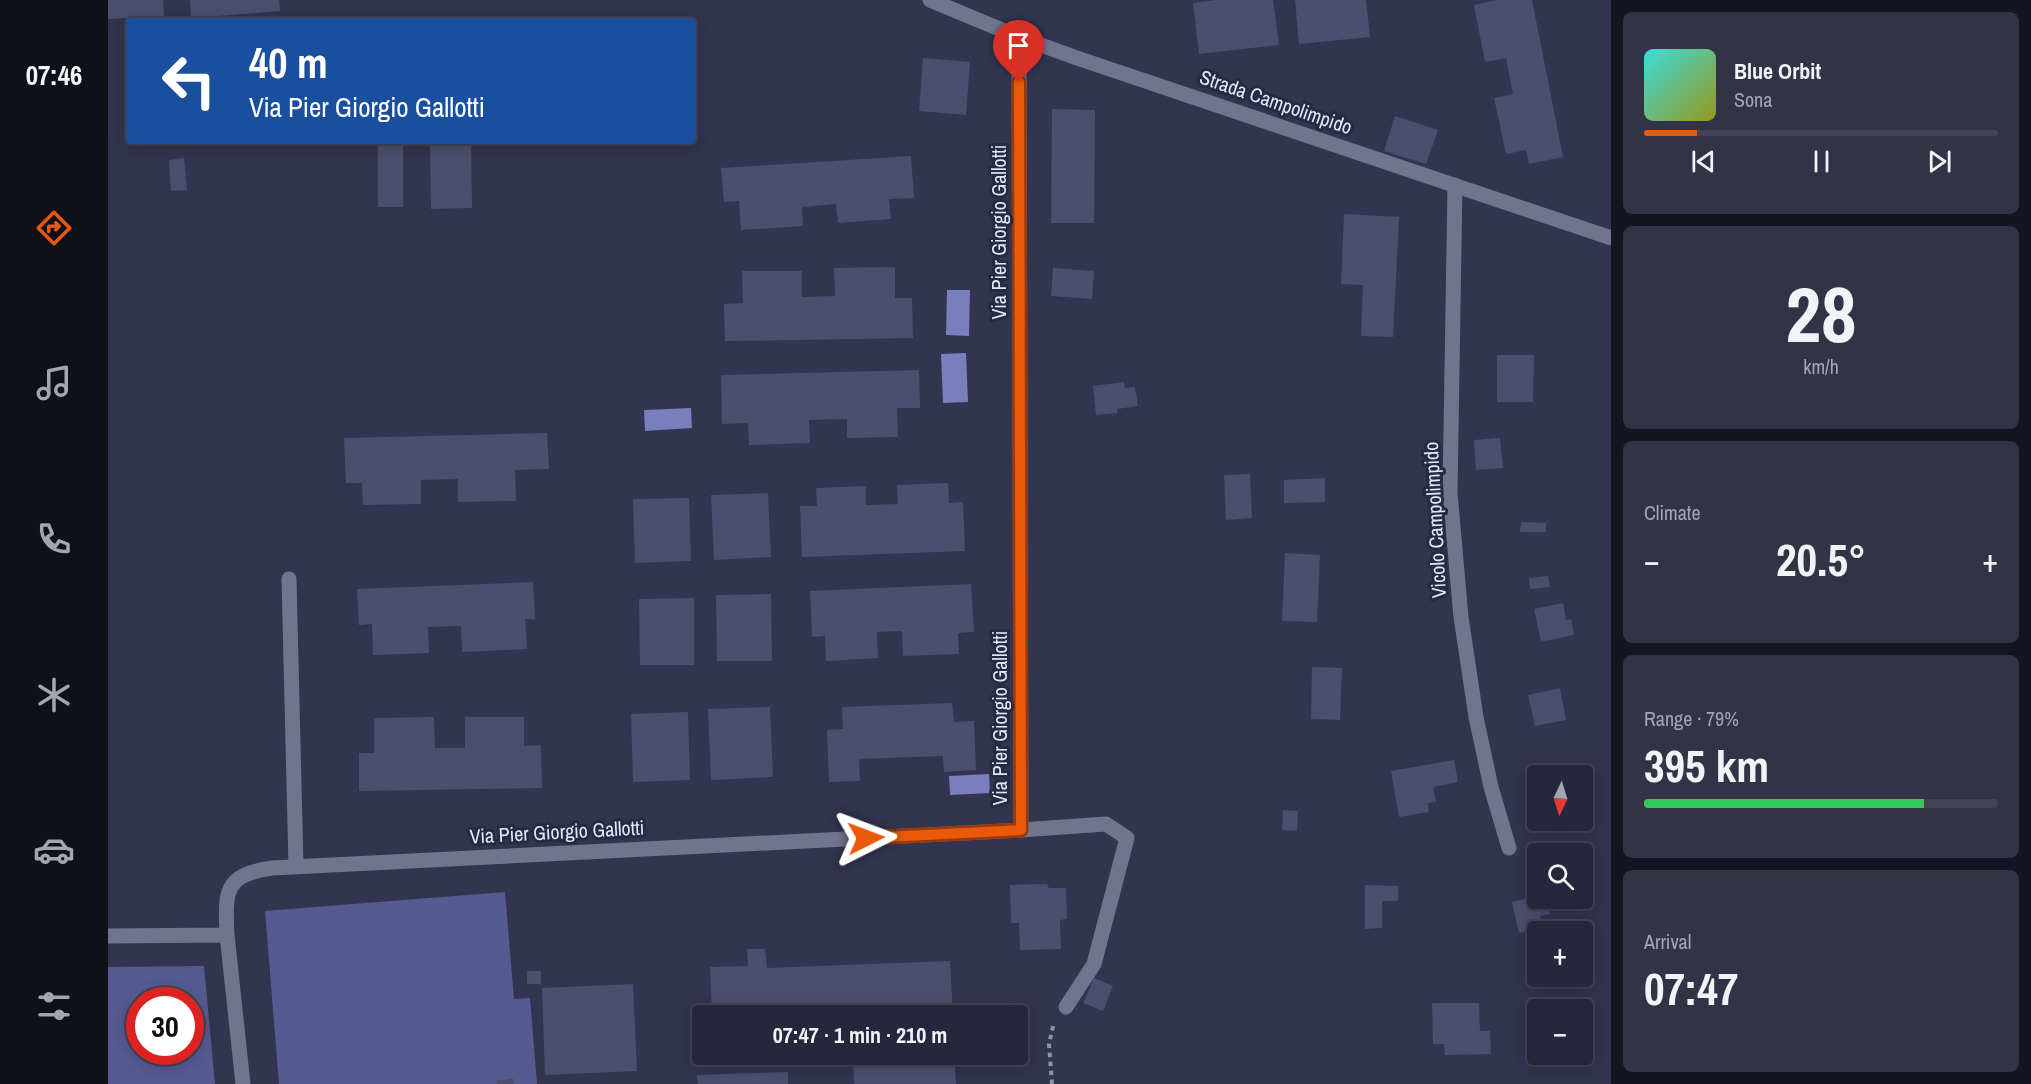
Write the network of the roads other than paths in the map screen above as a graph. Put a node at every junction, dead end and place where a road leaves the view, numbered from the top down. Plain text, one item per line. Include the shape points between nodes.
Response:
1 (930, 0) edge
2 (1019, 37) junction
3 (1455, 185) junction
4 (1611, 238) edge
5 (289, 579) dead end
6 (1021, 830) junction
7 (1509, 848) dead end
8 (296, 866) junction
9 (227, 935) junction
10 (108, 936) edge
11 (1066, 1007) road end
12 (243, 1084) edge

1 - 2 street, Strada Campolimpido
2 - 3 street, Strada Campolimpido
2 - 6 street, Via Pier Giorgio Gallotti
3 - 4 street, Strada Campolimpido
3 - 7 street, Vicolo Campolimpido via 1451,504 1461,617 1476,717
5 - 8 street
6 - 8 street, Via Pier Giorgio Gallotti
6 - 11 street via 1106,824 1127,838 1094,964
8 - 9 street, Via Pier Giorgio Gallotti via 255,870 231,885
9 - 10 street
9 - 12 street

